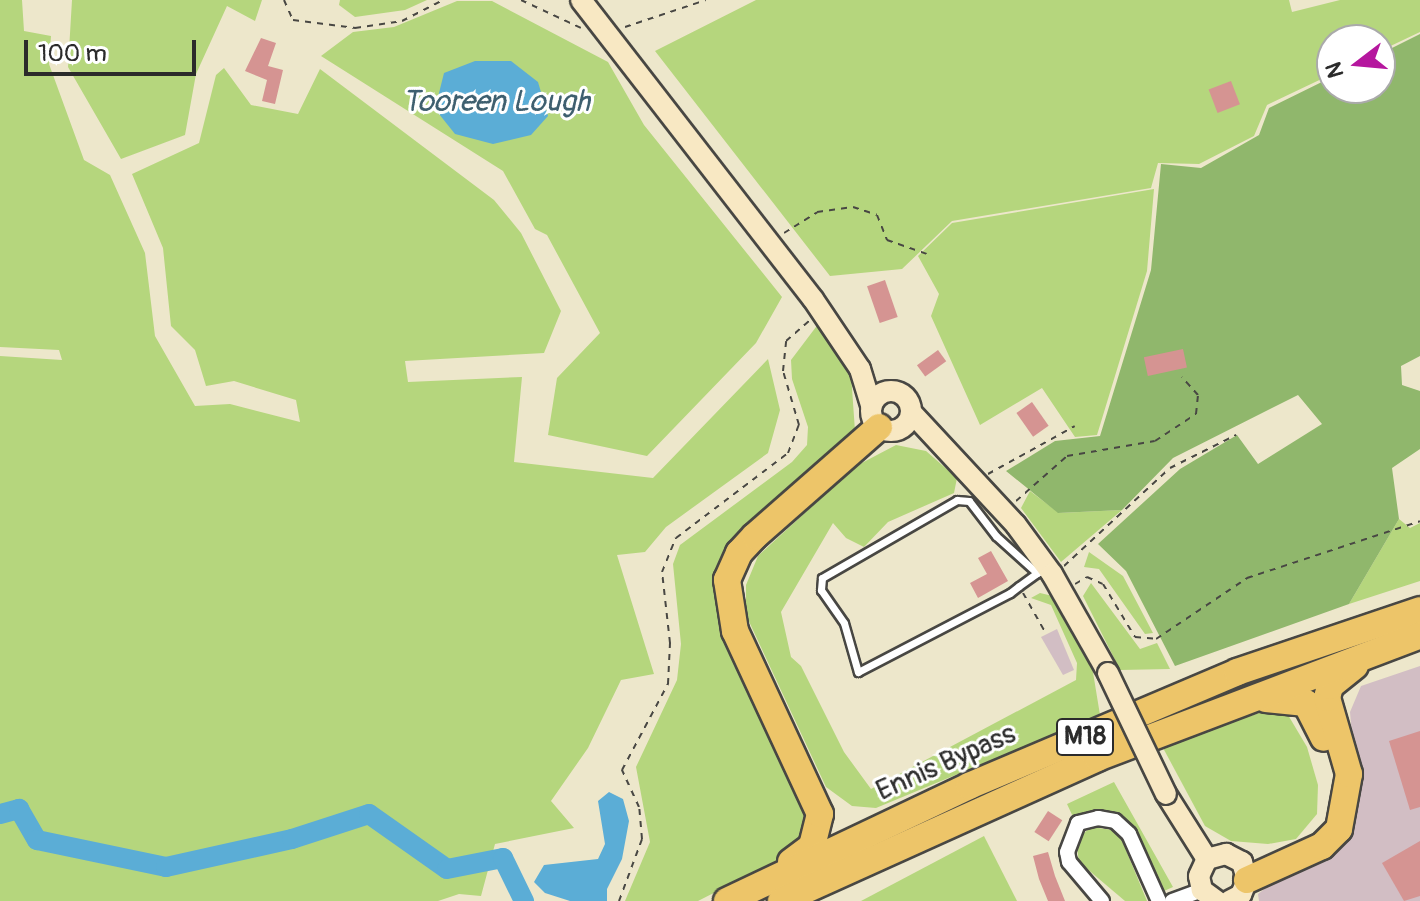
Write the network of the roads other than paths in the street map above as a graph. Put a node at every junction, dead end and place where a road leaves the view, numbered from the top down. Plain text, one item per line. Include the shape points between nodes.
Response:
1 (581, 0) edge
2 (860, 369) junction
3 (888, 391) junction
4 (911, 412) junction
5 (882, 421) junction
6 (936, 440) junction
7 (1045, 571) junction
8 (1420, 610) edge
9 (1420, 635) edge
10 (1393, 644) junction
11 (1239, 703) junction
12 (969, 786) junction
13 (817, 802) junction
14 (1207, 859) junction
15 (759, 885) junction
16 (1236, 888) edge
17 (1210, 896) edge
18 (727, 901) edge
19 (781, 901) edge
20 (1102, 901) edge
21 (1159, 901) edge
22 (1172, 901) edge

1 - 2 main road
2 - 3 main road
2 - 5 main road
3 - 4 main road via 904,395
3 - 5 main road
4 - 5 main road
4 - 6 main road
5 - 6 main road
5 - 13 highway via 755,536 739,553 727,580 735,631
6 - 7 main road via 1005,513
7 - 7 lane via 858,672 844,623 821,590 822,578 957,500 969,501 996,536
7 - 14 main road, bridge via 1063,592 1166,794
8 - 12 highway, Ennis Bypass / M18 via 1237,672
9 - 10 highway, Ennis Bypass / M18
10 - 11 highway, Ennis Bypass / M18
10 - 16 highway via 1330,686 1327,698 1349,774 1339,829 1322,846
11 - 16 highway via 1277,697 1306,703 1326,743 1340,797 1335,820 1325,833
11 - 19 highway, Ennis Bypass / M18 via 1026,788
12 - 13 highway via 863,826 837,821
12 - 15 highway, Ennis Bypass / M18
13 - 15 highway via 819,822 812,846
14 - 16 main road via 1226,854
14 - 17 main road via 1199,876
15 - 18 highway, Ennis Bypass / M18
17 - 22 street
20 - 21 street via 1069,862 1067,852 1078,823 1098,818 1115,821 1129,834

